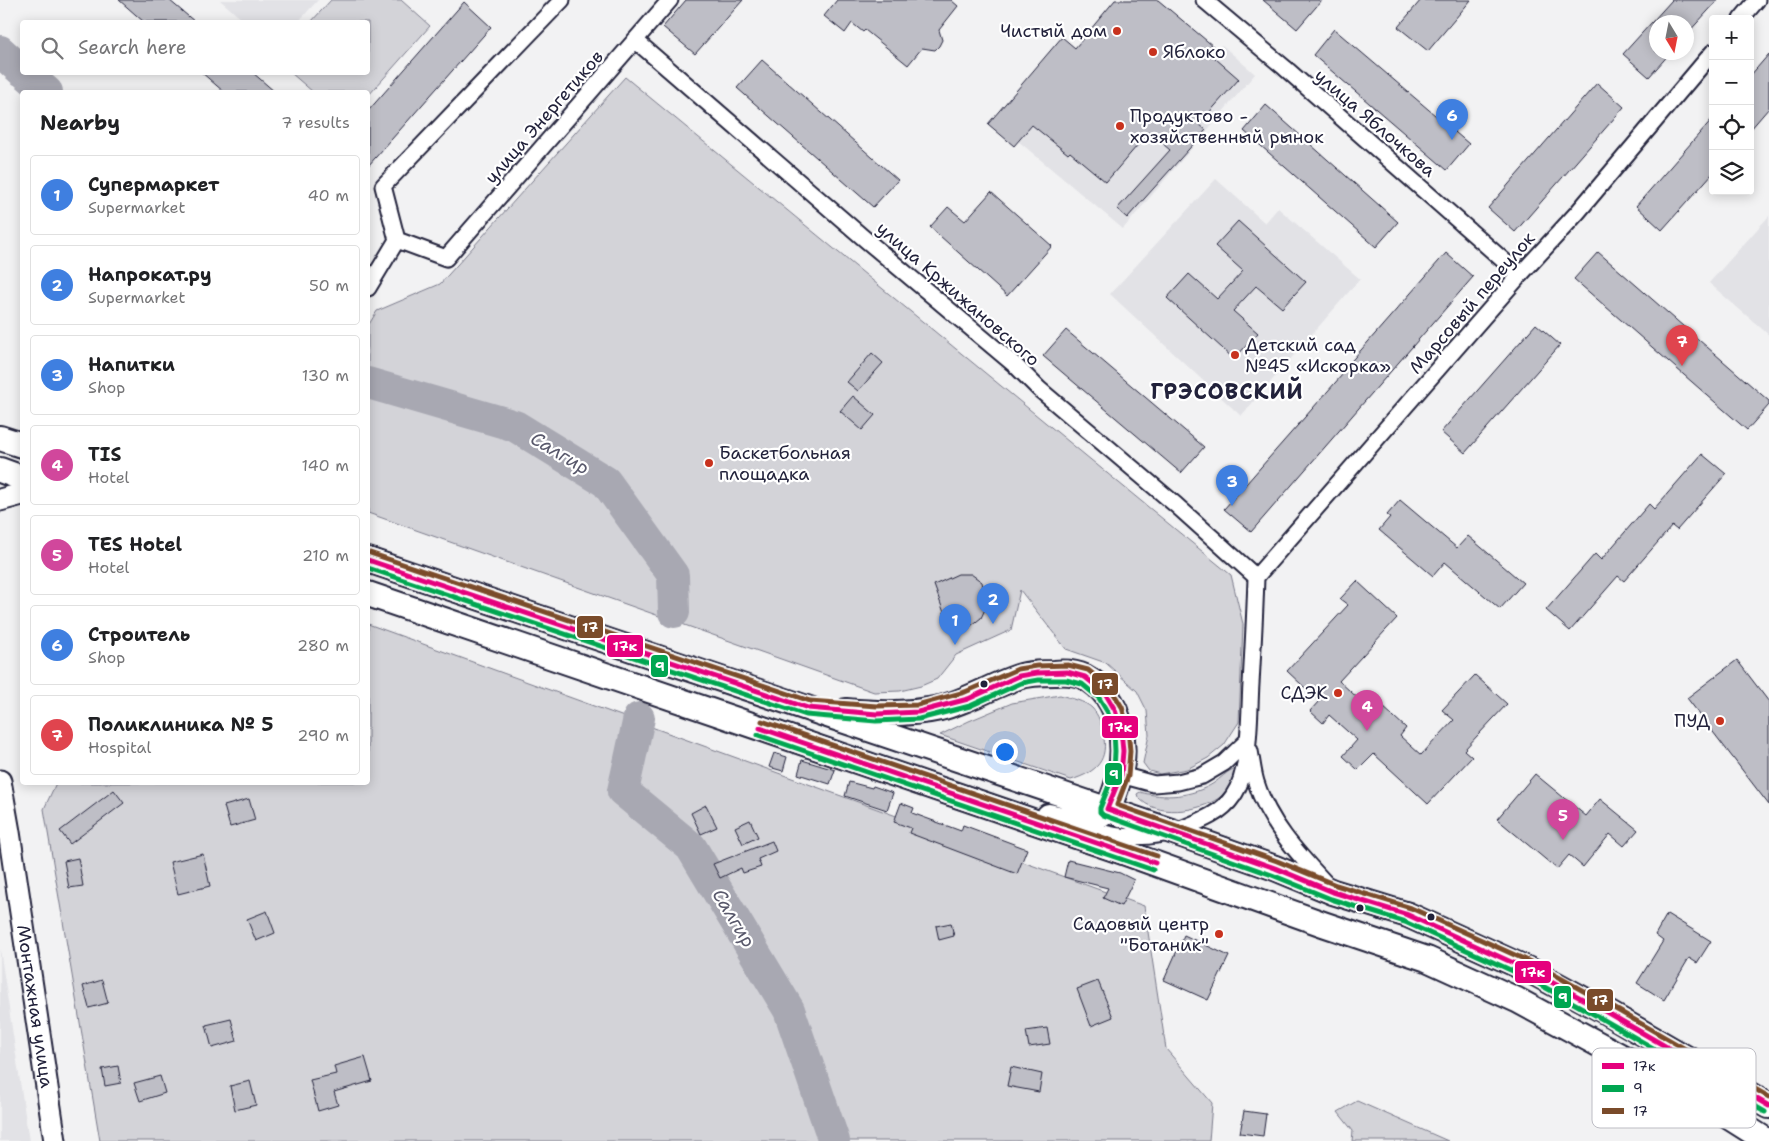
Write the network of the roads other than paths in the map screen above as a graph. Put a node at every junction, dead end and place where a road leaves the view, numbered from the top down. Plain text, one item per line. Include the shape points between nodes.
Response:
1 (562, 0) edge
2 (670, 0) edge
3 (1204, 0) edge
4 (1757, 0) edge
5 (1744, 15) edge
6 (635, 40) junction
7 (1709, 57) edge
8 (397, 240) junction
9 (1520, 275) junction
10 (370, 285) edge
11 (0, 438) edge
12 (20, 444) edge
13 (0, 470) edge
14 (20, 477) edge
15 (20, 495) edge
16 (0, 500) edge
17 (370, 561) edge
18 (1256, 577) junction
19 (370, 595) edge
20 (808, 708) junction
21 (1248, 740) junction
22 (1120, 775) junction
23 (0, 781) edge
24 (919, 782) junction
25 (1107, 809) junction
26 (1055, 818) junction
27 (1174, 832) junction
28 (1333, 892) junction
29 (1606, 1048) edge
30 (1669, 1048) edge
31 (1756, 1098) edge
32 (1769, 1106) edge
33 (1746, 1128) edge
34 (55, 1141) edge
35 (1767, 1141) edge

1 - 8 street via 383,186
2 - 6 street, улица Энергетиков
3 - 9 street, улица Яблочкова
4 - 5 street
6 - 8 street, улица Энергетиков via 446,258
6 - 18 street, улица Кржижановского via 1016,366
7 - 9 street, Марсовый переулок via 1577,213
8 - 10 street
9 - 18 street, Марсовый переулок
11 - 12 main road
13 - 14 main road
15 - 16 street
17 - 20 main road
18 - 21 street
19 - 24 main road
20 - 22 main road via 877,714 918,712 968,699 1019,676 1067,672 1084,677 1105,693 1115,710 1123,751
20 - 25 main road
21 - 22 street via 1224,763 1202,776 1154,784
21 - 27 street via 1242,777 1233,796 1218,811
21 - 28 street via 1256,782 1279,831
22 - 25 main road
23 - 34 street, Монтажная улица
24 - 26 main road
24 - 29 main road via 1427,959 1518,1000
25 - 26 main road via 1088,820
25 - 27 main road
26 - 27 street via 1112,836 1129,838
27 - 28 main road
28 - 30 main road via 1408,915 1531,971
31 - 32 main road
33 - 35 main road

